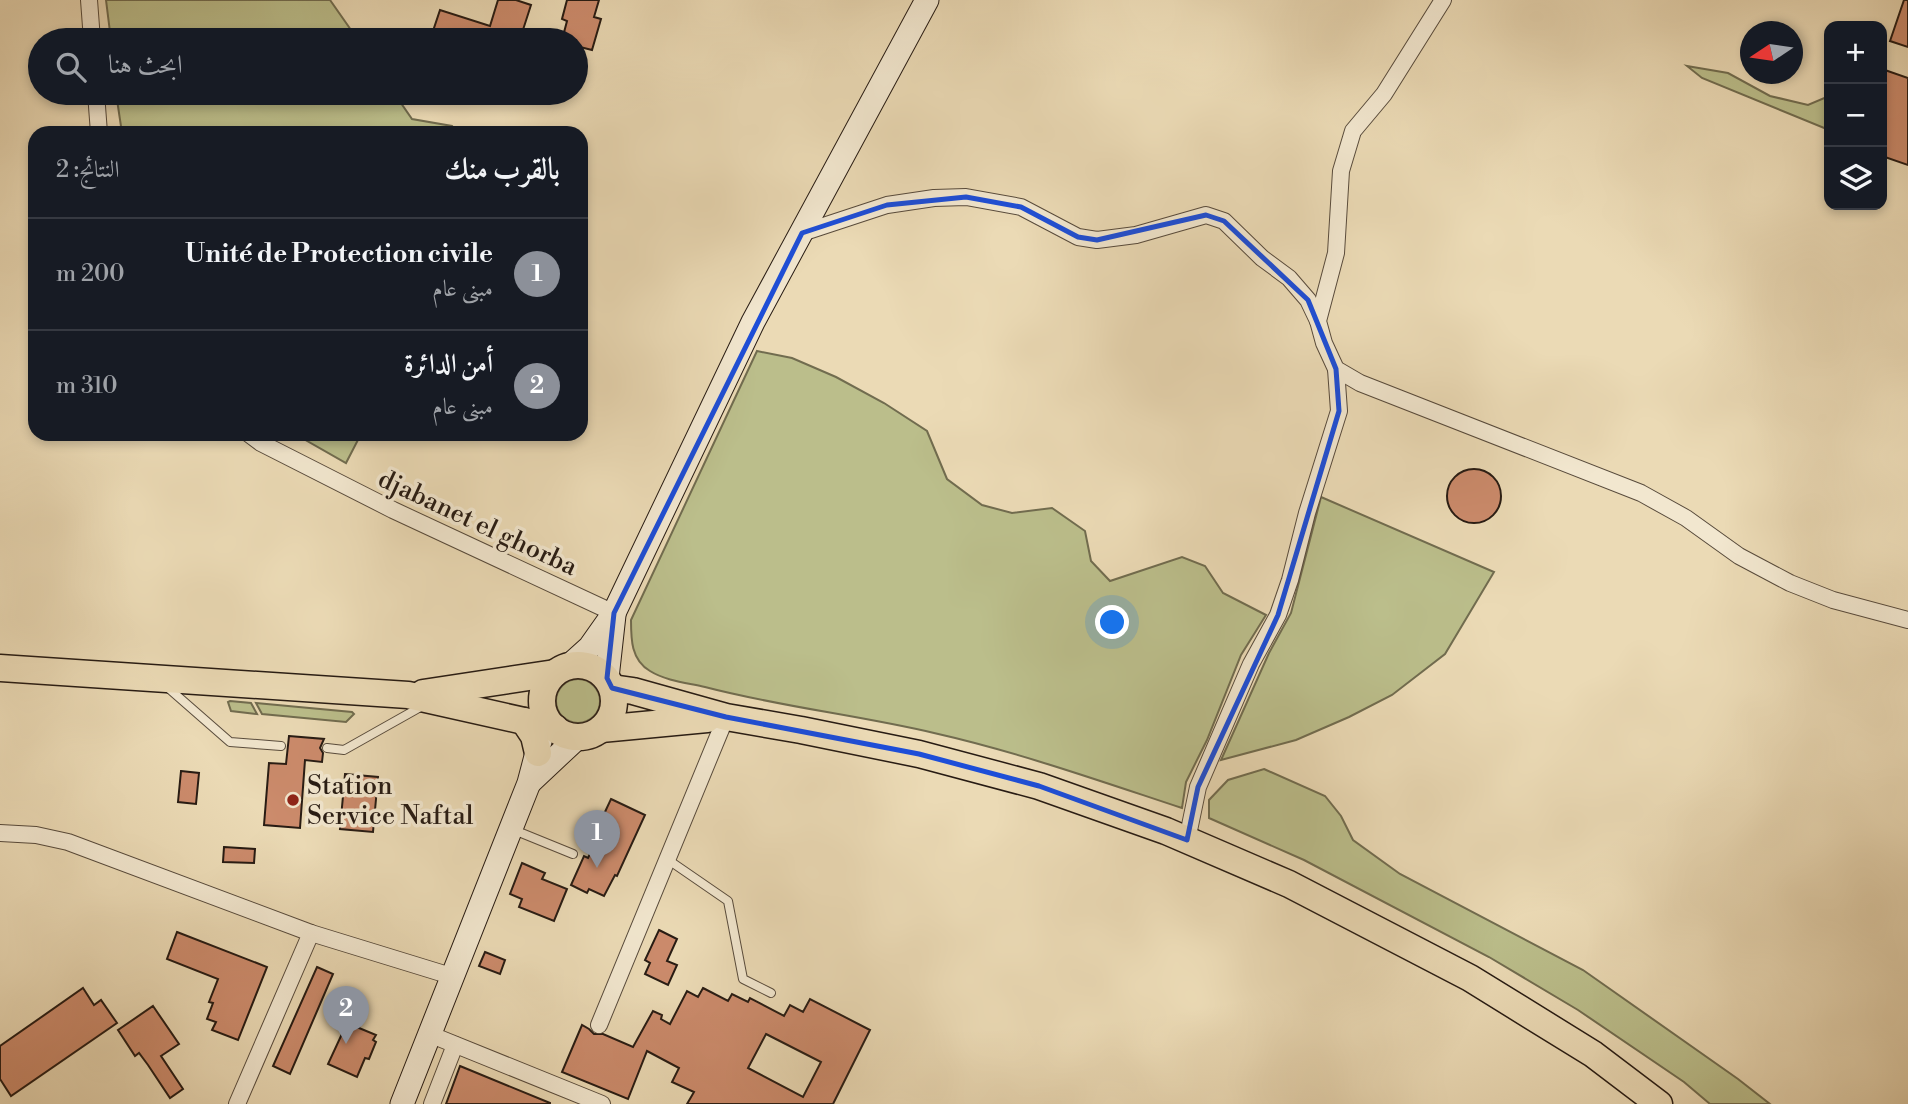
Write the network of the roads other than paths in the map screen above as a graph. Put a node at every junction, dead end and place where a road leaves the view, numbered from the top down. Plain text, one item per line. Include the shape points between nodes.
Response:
1 (89, 0) edge
2 (927, 0) edge
3 (1443, 0) edge
4 (91, 28) edge
5 (97, 105) edge
6 (98, 126) edge
7 (802, 233) junction
8 (1318, 321) junction
9 (1336, 369) junction
10 (258, 441) edge
11 (614, 613) junction
12 (1908, 620) edge
13 (0, 668) edge
14 (563, 669) junction
15 (158, 679) junction
16 (609, 683) junction
17 (420, 698) junction
18 (726, 717) junction
19 (558, 725) junction
20 (281, 746) dead end
21 (327, 748) dead end
22 (538, 753) joint
23 (528, 783) junction
24 (511, 829) junction
25 (0, 833) edge
26 (1187, 840) junction
27 (573, 854) dead end
28 (667, 859) junction
29 (311, 933) junction
30 (451, 976) junction
31 (771, 993) dead end
32 (599, 1025) dead end
33 (429, 1034) junction
34 (455, 1045) junction
35 (237, 1104) edge
36 (402, 1104) edge
37 (432, 1104) edge
38 (601, 1104) edge
39 (1659, 1104) edge

1 - 4 street
2 - 7 main road
3 - 8 street via 1384,94 1353,131 1341,171 1336,253
5 - 6 street
7 - 8 street via 887,205 934,198 966,197 1021,206 1078,237 1097,240 1136,235 1206,215 1224,221 1289,278
7 - 11 main road via 753,322
8 - 9 street
9 - 12 street via 1360,383 1641,493 1790,583
9 - 26 street via 1339,411 1290,580 1198,787
10 - 11 street, djabanet el ghorba
11 - 14 main road via 590,647
11 - 16 main road
13 - 15 main road
14 - 16 main road via 590,666
14 - 17 main road
14 - 19 main road via 544,689
15 - 17 main road
15 - 20 lane via 230,742
16 - 18 main road
16 - 19 main road via 615,699 609,720
17 - 19 main road
17 - 21 lane via 344,750
18 - 19 main road
18 - 26 main road via 919,754 1026,782
18 - 28 street
19 - 22 main road via 534,736
19 - 23 main road
22 - 23 main road
23 - 24 main road
24 - 27 lane
24 - 30 main road
25 - 29 street via 68,842
26 - 39 main road via 1289,884 1470,978 1593,1054
28 - 31 lane via 729,901 743,979
28 - 32 street
29 - 30 street
29 - 35 street
30 - 33 main road
33 - 34 street
33 - 36 main road
34 - 37 street
34 - 38 street

